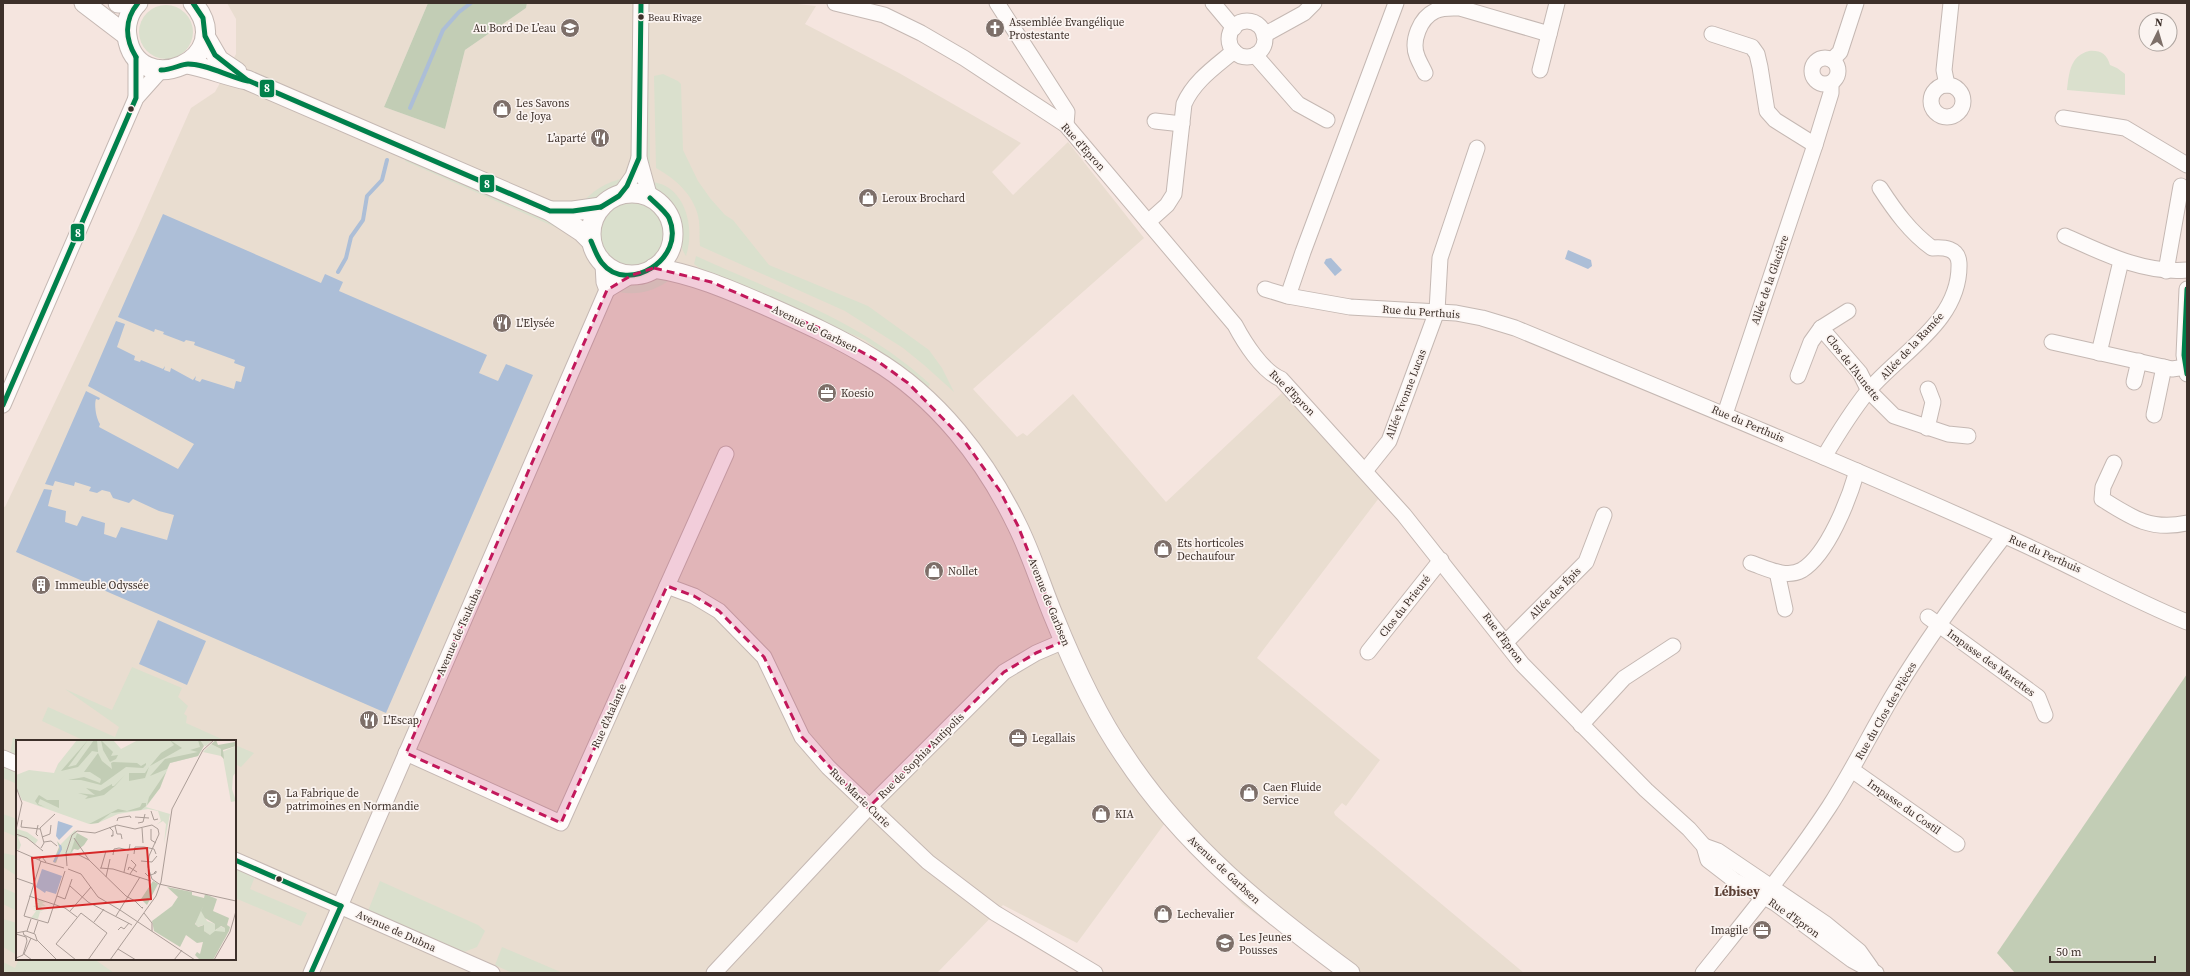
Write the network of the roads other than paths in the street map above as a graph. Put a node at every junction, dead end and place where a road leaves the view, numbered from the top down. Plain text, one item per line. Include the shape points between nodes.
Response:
1 (84, 3) edge
2 (118, 3) edge
3 (129, 3) edge
4 (138, 3) edge
5 (193, 3) edge
6 (641, 3) edge
7 (836, 3) edge
8 (997, 3) edge
9 (1213, 3) edge
10 (1314, 3) edge
11 (1396, 3) edge
12 (1557, 3) edge
13 (1856, 3) edge
14 (1951, 3) edge
15 (1234, 28) junction
16 (1549, 34) junction
17 (1712, 34) dead end
18 (126, 35) junction
19 (1264, 35) junction
20 (205, 36) junction
21 (1234, 51) junction
22 (1255, 55) junction
23 (136, 57) junction
24 (1832, 60) junction
25 (187, 64) junction
26 (161, 70) junction
27 (1540, 70) dead end
28 (1425, 73) dead end
29 (247, 80) junction
30 (1831, 83) junction
31 (1947, 85) dead end
32 (136, 98) junction
33 (2063, 118) dead end
34 (1327, 120) dead end
35 (1156, 121) dead end
36 (1182, 124) junction
37 (1066, 126) junction
38 (1815, 145) junction
39 (1478, 148) dead end
40 (640, 158) junction
41 (2187, 165) edge
42 (2181, 186) dead end
43 (1880, 188) dead end
44 (619, 196) junction
45 (650, 198) junction
46 (602, 207) junction
47 (550, 211) junction
48 (1148, 222) junction
49 (2065, 236) dead end
50 (591, 241) junction
51 (671, 244) junction
52 (2121, 261) junction
53 (603, 264) junction
54 (654, 268) junction
55 (2166, 270) junction
56 (2187, 270) edge
57 (632, 275) junction
58 (711, 282) junction
59 (1265, 289) dead end
60 (2187, 289) edge
61 (607, 290) junction
62 (1288, 296) junction
63 (1437, 311) junction
64 (1848, 311) dead end
65 (1822, 328) junction
66 (2052, 342) dead end
67 (2099, 353) junction
68 (2139, 361) junction
69 (2164, 367) junction
70 (2186, 370) edge
71 (1798, 376) dead end
72 (2134, 382) dead end
73 (1928, 389) dead end
74 (1868, 391) junction
75 (3, 406) edge
76 (1725, 414) junction
77 (2154, 415) dead end
78 (1927, 428) junction
79 (1968, 436) dead end
80 (726, 454) dead end
81 (1824, 457) junction
82 (2114, 463) dead end
83 (1365, 471) junction
84 (1857, 471) junction
85 (1604, 515) dead end
86 (2187, 523) edge
87 (2004, 536) junction
88 (1441, 560) junction
89 (1751, 563) dead end
90 (1777, 572) junction
91 (667, 586) junction
92 (1785, 609) dead end
93 (1932, 621) junction
94 (2187, 622) edge
95 (1064, 642) junction
96 (1506, 642) junction
97 (1672, 646) dead end
98 (1368, 652) dead end
99 (2045, 715) dead end
100 (1581, 725) junction
101 (406, 753) junction
102 (3, 758) edge
103 (16, 764) edge
104 (1852, 770) junction
105 (868, 808) junction
106 (1957, 844) dead end
107 (236, 860) edge
108 (1766, 892) junction
109 (341, 906) junction
110 (1873, 971) edge
111 (311, 973) edge
112 (492, 973) edge
113 (714, 973) edge
114 (1095, 973) edge
115 (1350, 973) edge
116 (1703, 973) edge

1 - 18 main road
2 - 3 main road
4 - 18 main road via 130,14
5 - 20 main road via 203,18
6 - 40 street
7 - 37 street, Rue d'Epron via 884,15 921,33 970,61
8 - 37 street via 1067,112
9 - 15 street
10 - 19 street via 1304,12
11 - 62 street
12 - 16 street
13 - 24 street via 1840,52
14 - 31 street via 1944,70
15 - 19 street via 1248,22 1258,26
15 - 21 street via 1230,42
16 - 27 street
16 - 28 street via 1460,8 1435,11 1425,18 1416,35 1416,56
17 - 38 street via 1752,47 1757,54 1767,111 1775,120
18 - 23 main road
19 - 22 street via 1263,47
20 - 25 main road via 199,52
20 - 29 main road via 219,60
21 - 22 street via 1244,57
21 - 36 street via 1200,79 1184,104
22 - 34 street via 1298,104
23 - 26 main road via 151,68
23 - 32 street
24 - 30 street, Allée de la Glacière via 1837,66 1838,74
24 - 30 street via 1824,58 1816,62 1812,73 1819,83
25 - 26 main road via 172,70
25 - 29 main road
26 - 32 street
29 - 47 main road
30 - 38 street, Allée de la Glacière via 1831,93
32 - 75 street
33 - 41 street via 2125,128
35 - 36 street
36 - 48 street via 1174,194 1167,205
37 - 48 street, Rue d'Epron
38 - 76 street, Allée de la Glacière
39 - 63 street, Allée Yvonne Lucas via 1440,258
40 - 44 street
40 - 45 street
42 - 55 street
43 - 74 street, Allée de la Ramée via 1900,218 1920,239 1932,248 1943,247 1952,250 1959,261 1959,267 1955,293 1942,316
44 - 45 main road via 635,194
44 - 46 main road
45 - 51 main road via 659,205 668,218 672,233
46 - 47 main road
46 - 50 main road via 591,229
47 - 50 main road
48 - 83 street, Rue d'Epron via 1235,325 1244,342 1273,376 1280,379
49 - 52 street
50 - 53 main road
51 - 54 main road via 665,258
51 - 58 main road via 686,263
52 - 55 street
52 - 67 street
53 - 57 main road via 616,272
53 - 61 street
54 - 57 main road
54 - 58 main road via 680,272
55 - 56 street
57 - 61 street
58 - 95 main road, Avenue de Garbsen via 819,328 870,357 908,383 945,418 968,444 1000,491 1018,526
59 - 62 street, Rue du Perthuis
60 - 70 street
61 - 101 street, Avenue de Tsukuba
62 - 63 street, Rue du Perthuis via 1350,307
63 - 76 street, Rue du Perthuis via 1482,318 1515,328
63 - 83 street, Allée Yvonne Lucas via 1389,441
64 - 65 street, Clos de l'Aunette
65 - 71 street, Clos de l'Aunette via 1811,342
65 - 74 street, Clos de l'Aunette via 1860,374
66 - 67 street
67 - 68 street
68 - 69 street
68 - 72 street
69 - 70 street
69 - 77 street
73 - 78 street via 1933,402
74 - 78 street, Clos de l'Aunette via 1894,416
74 - 81 street, Allée de la Ramée
76 - 81 street, Rue du Perthuis
78 - 79 street, Clos de l'Aunette
80 - 91 street, Rue d'Atalante
81 - 84 street, Rue du Perthuis
82 - 86 street via 2103,487 2102,499 2128,516 2157,526
83 - 88 street, Rue d'Epron
84 - 87 street, Rue du Perthuis
84 - 90 street via 1838,522 1823,548 1801,570
85 - 96 street, Allée des Épis via 1586,562
87 - 93 street, Rue du Clos des Pièces
87 - 94 street, Rue du Perthuis
88 - 96 street, Rue d'Epron
88 - 98 street, Clos du Prieuré
89 - 90 street
90 - 92 street
91 - 101 street, Rue d'Atalante via 561,823
91 - 105 street, Rue Marie Curie via 694,596 719,611 764,657 802,737
93 - 99 street, Impasse des Marettes via 2038,696
93 - 104 street, Rue du Clos des Pièces
95 - 105 street, Rue de Sophia Antipolis via 1036,653 1004,672
95 - 115 main road, Avenue de Garbsen via 1122,753 1184,833 1220,870 1254,899
96 - 100 street, Rue d'Epron via 1522,664
97 - 100 street via 1624,678
100 - 108 street, Rue d'Epron via 1704,846 1718,851
101 - 109 street, Avenue de Tsukuba
102 - 103 street
104 - 106 street, Impasse du Costil
104 - 108 street, Rue du Clos des Pièces via 1828,808
105 - 113 street, Rue de Sophia Antipolis
105 - 114 street, Rue Marie Curie via 928,862 995,913
107 - 109 street, Avenue de Dubna
108 - 110 street, Rue d'Epron via 1775,903 1852,960
108 - 116 street, Rue du Clos des Pièces
109 - 111 street, Avenue de Tsukuba
109 - 112 street, Avenue de Dubna

